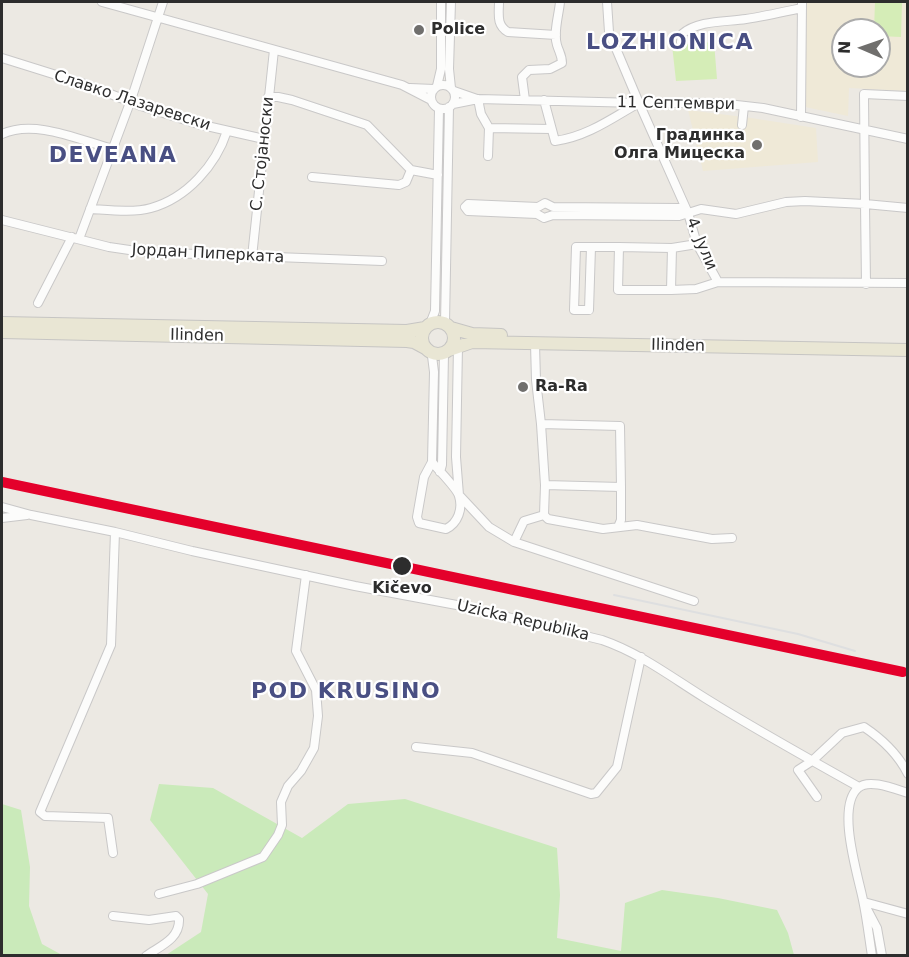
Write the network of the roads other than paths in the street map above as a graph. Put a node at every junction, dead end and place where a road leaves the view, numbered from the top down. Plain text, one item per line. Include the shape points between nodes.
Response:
1 (102, 2) edge
2 (163, 2) edge
3 (441, 2) edge
4 (451, 2) edge
5 (499, 2) edge
6 (560, 2) edge
7 (607, 2) edge
8 (802, 5) edge
9 (159, 17) junction
10 (556, 34) junction
11 (681, 42) dead end
12 (274, 50) junction
13 (2, 58) edge
14 (435, 87) junction
15 (409, 88) junction
16 (452, 89) junction
17 (908, 96) edge
18 (268, 97) junction
19 (478, 99) junction
20 (131, 100) junction
21 (431, 100) junction
22 (525, 100) junction
23 (544, 100) junction
24 (639, 104) junction
25 (451, 106) junction
26 (744, 106) junction
27 (439, 109) junction
28 (801, 117) junction
29 (742, 125) dead end
30 (489, 128) junction
31 (551, 129) junction
32 (865, 130) junction
33 (227, 131) junction
34 (2, 134) edge
35 (264, 139) junction
36 (908, 139) edge
37 (113, 149) junction
38 (488, 156) dead end
39 (411, 170) junction
40 (438, 175) junction
41 (312, 177) dead end
42 (865, 204) junction
43 (908, 208) edge
44 (90, 209) junction
45 (688, 213) junction
46 (2, 220) edge
47 (76, 238) junction
48 (698, 244) junction
49 (591, 247) junction
50 (619, 247) junction
51 (672, 248) junction
52 (252, 257) junction
53 (382, 261) dead end
54 (718, 282) junction
55 (908, 283) edge
56 (866, 284) junction
57 (671, 290) junction
58 (38, 303) dead end
59 (2, 323) edge
60 (428, 326) junction
61 (448, 326) junction
62 (2, 332) edge
63 (908, 341) edge
64 (536, 344) junction
65 (427, 349) junction
66 (450, 350) junction
67 (908, 350) edge
68 (541, 424) junction
69 (432, 462) junction
70 (440, 472) junction
71 (545, 485) junction
72 (621, 487) junction
73 (459, 495) junction
74 (2, 507) edge
75 (31, 515) junction
76 (544, 515) junction
77 (2, 518) edge
78 (618, 527) junction
79 (115, 532) junction
80 (732, 538) dead end
81 (514, 542) junction
82 (306, 575) junction
83 (694, 601) dead end
84 (641, 657) junction
85 (416, 747) dead end
86 (812, 761) junction
87 (908, 774) edge
88 (859, 787) junction
89 (908, 793) edge
90 (817, 797) dead end
91 (113, 853) dead end
92 (159, 894) dead end
93 (864, 902) junction
94 (908, 914) edge
95 (112, 916) dead end
96 (146, 956) edge
97 (872, 956) edge
98 (882, 956) edge

1 - 9 street
2 - 9 street
3 - 14 street via 441,69
4 - 16 street
5 - 10 street via 498,21 508,32
6 - 10 street
7 - 24 street, 4. Јули via 609,32
8 - 11 street via 747,19 710,23 686,31
8 - 28 street
9 - 12 street
9 - 20 street
10 - 22 street via 562,63 550,69 529,70 522,77
12 - 15 street
12 - 18 street, С. Стојаноски
13 - 20 street, Славко Лазаревски
14 - 15 street
14 - 16 street via 444,85
14 - 21 street
15 - 21 street
16 - 19 street, 11 Септември
16 - 25 street via 455,97
17 - 32 street via 864,94
18 - 35 street, С. Стојаноски
18 - 39 street via 292,100 367,125
19 - 22 street, 11 Септември
19 - 25 street, 11 Септември
19 - 30 street
20 - 33 street, Славко Лазаревски
20 - 37 street
21 - 27 street
22 - 23 street, 11 Септември
23 - 24 street, 11 Септември
23 - 31 street
24 - 26 street, 11 Септември via 699,102
24 - 31 street via 570,139 555,141
24 - 45 street, 4. Јули
25 - 27 street
25 - 61 street
26 - 28 street, 11 Септември
26 - 29 street
27 - 40 street
28 - 32 street, 11 Септември
30 - 31 street
30 - 38 street
32 - 36 street, 11 Септември
32 - 42 street
33 - 35 street, Славко Лазаревски
33 - 44 street via 210,166 194,183 168,200 150,208
34 - 37 street via 32,128
35 - 52 street, С. Стојаноски
37 - 44 street
39 - 40 street
39 - 41 street via 406,182 399,186
40 - 60 street via 435,311
42 - 43 street
42 - 45 street via 805,201 736,214 701,209
42 - 56 street
44 - 47 street
45 - 45 street via 679,208 553,207 545,203 538,207 465,207 468,211 537,214 544,218
45 - 48 street, 4. Јули
46 - 47 street, Јордан Пиперката
47 - 52 street, Јордан Пиперката via 143,252
47 - 58 street
48 - 51 street
48 - 54 street, 4. Јули
49 - 49 street via 589,310 574,310 576,247
49 - 50 street
50 - 51 street
50 - 57 street via 618,290
51 - 57 street
52 - 53 street, Јордан Пиперката
54 - 56 street, 4. Јули
54 - 57 street via 696,289
55 - 56 street, 4. Јули
59 - 60 main road, Ilinden via 407,331
60 - 61 main road, Ilinden via 437,322
60 - 65 main road via 423,341
61 - 63 main road, Ilinden via 472,333 536,336
61 - 66 main road via 454,341
62 - 65 main road, Ilinden via 407,341
64 - 66 main road, Ilinden via 472,342
64 - 67 main road, Ilinden
64 - 68 street
65 - 66 main road, Ilinden via 433,353
65 - 69 street via 434,372
66 - 70 street
66 - 73 street
68 - 71 street
68 - 72 street via 620,426
69 - 70 street
69 - 73 street via 424,477 418,523 446,530 452,527 460,514
70 - 73 street
71 - 72 street
71 - 76 street
72 - 78 street
73 - 81 street via 489,527
74 - 75 street
75 - 77 street
75 - 79 street, Uzicka Republika
76 - 78 street via 603,529
76 - 81 street via 524,521
78 - 80 street via 637,525 712,539
79 - 82 street, Uzicka Republika
79 - 91 street via 111,645 40,812 45,816 108,818
81 - 83 street
82 - 84 street, Uzicka Republika via 568,630
82 - 92 street via 296,651 316,690 318,716 314,748 281,802 282,825 278,835 263,857 197,884
84 - 85 street via 617,767 596,793 472,753
84 - 86 street, Uzicka Republika
86 - 87 street via 842,733 864,727 880,738
86 - 88 street, Uzicka Republika
86 - 90 street via 798,770
88 - 89 street via 868,784
88 - 93 street via 851,798 849,821
93 - 94 street
93 - 97 street
93 - 98 street via 877,928
95 - 96 street via 179,919 177,930 167,943

